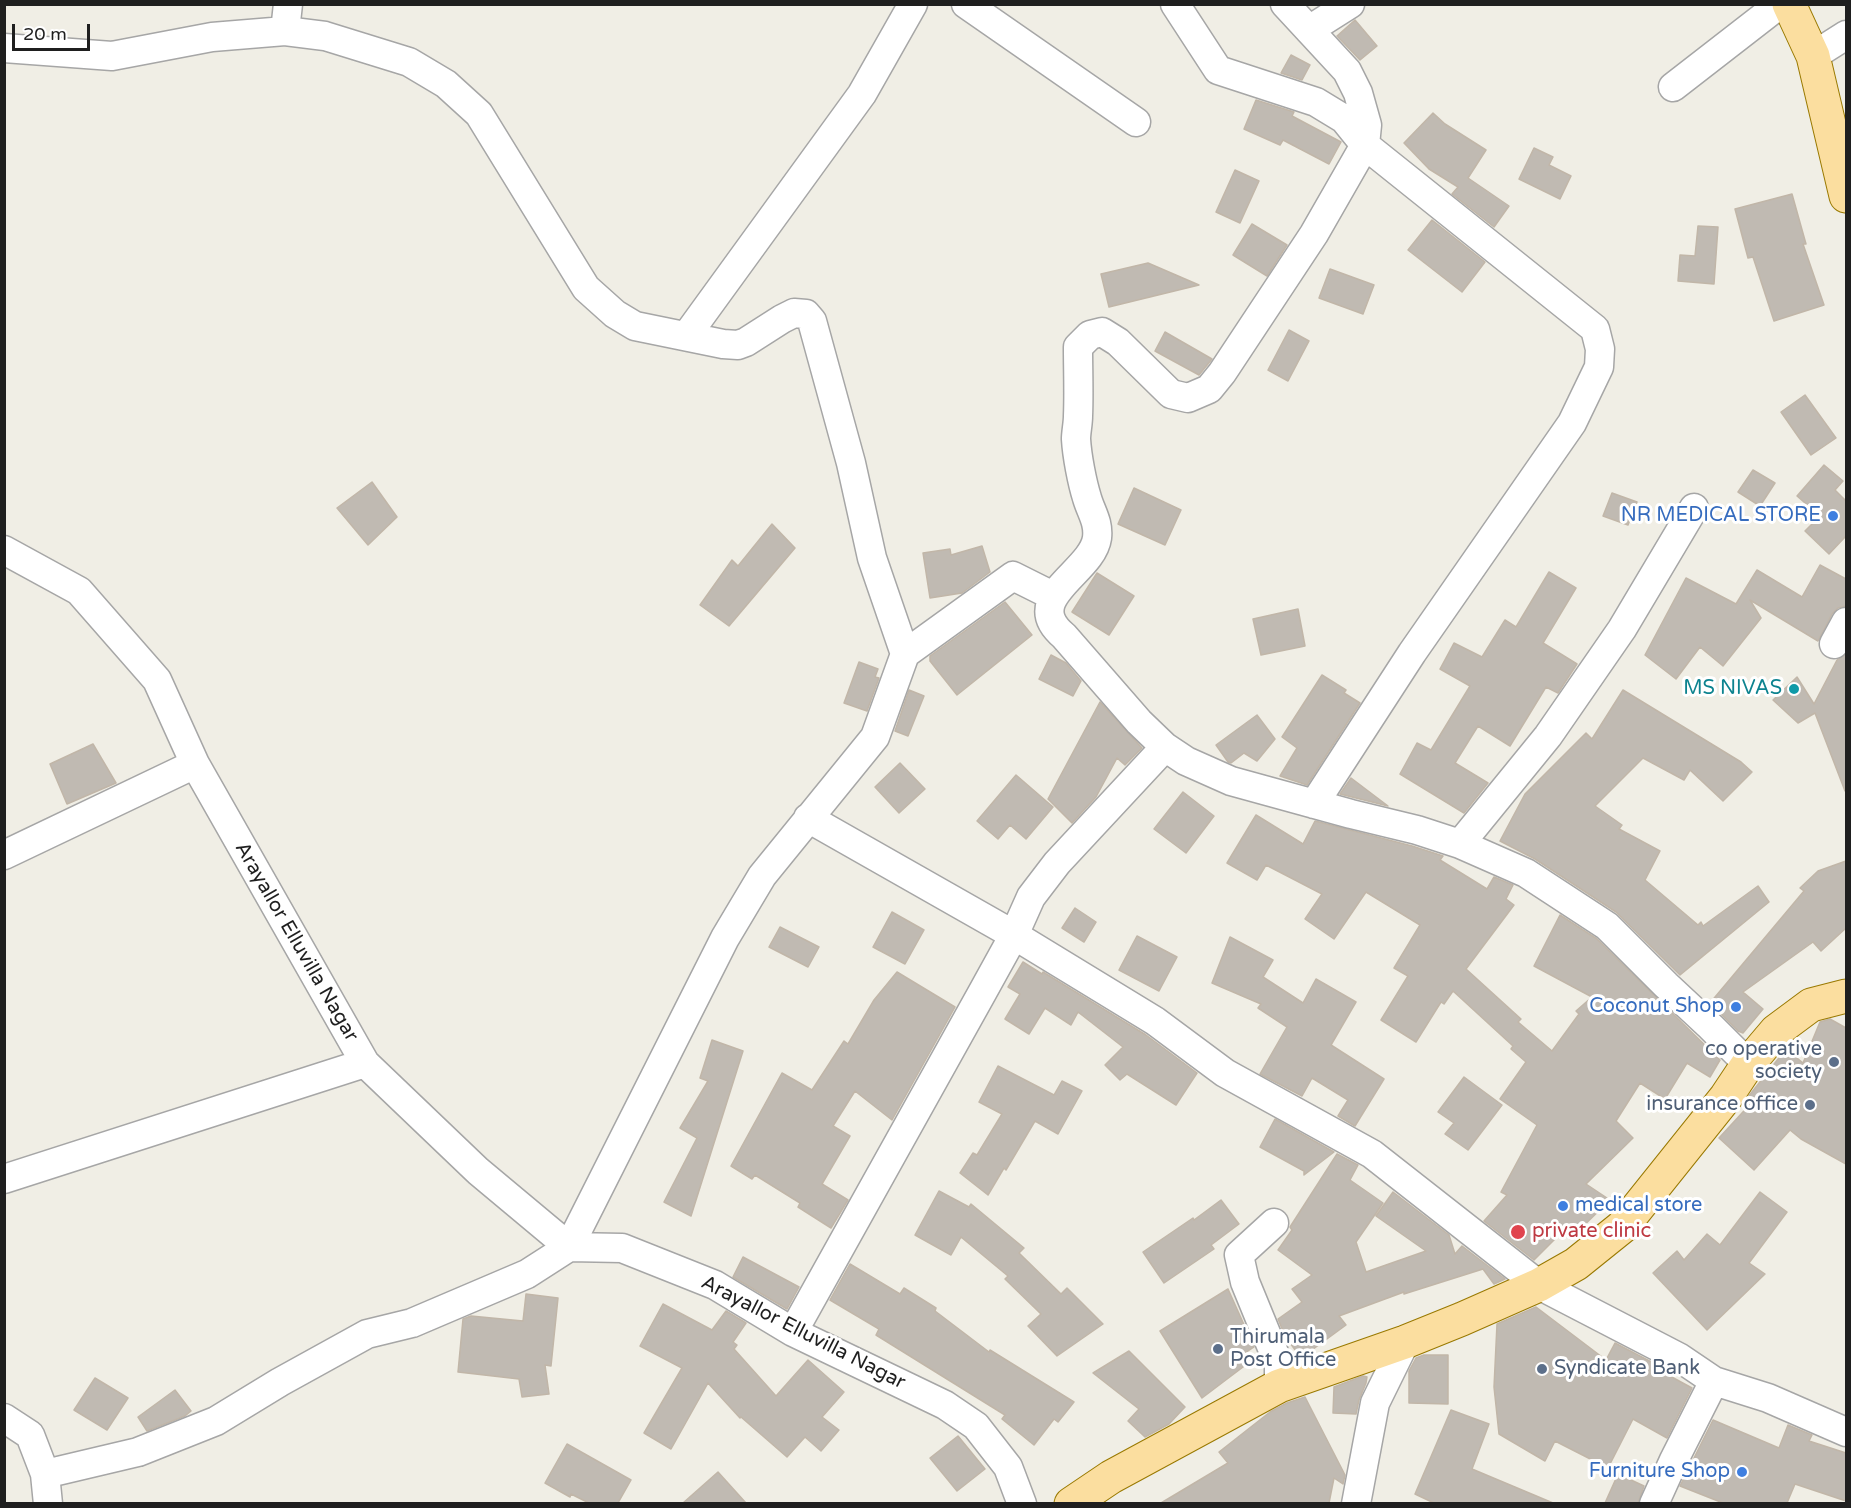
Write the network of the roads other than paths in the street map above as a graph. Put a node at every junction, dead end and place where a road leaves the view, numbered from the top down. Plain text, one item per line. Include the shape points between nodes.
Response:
1 (913, 4) edge
2 (966, 4) edge
3 (1175, 4) edge
4 (1285, 4) edge
5 (1350, 4) edge
6 (1780, 4) edge
7 (1789, 4) edge
8 (287, 18) edge
9 (1309, 30) junction
10 (1846, 35) edge
11 (4, 48) edge
12 (1813, 56) junction
13 (1673, 87) dead end
14 (1136, 122) dead end
15 (1365, 145) junction
16 (1846, 196) edge
17 (687, 335) junction
18 (1694, 508) dead end
19 (4, 550) edge
20 (1053, 596) junction
21 (904, 654) junction
22 (1165, 747) junction
23 (195, 764) junction
24 (1314, 804) junction
25 (808, 818) junction
26 (1460, 843) junction
27 (4, 855) edge
28 (1014, 934) junction
29 (1846, 996) edge
30 (365, 1063) junction
31 (1748, 1064) junction
32 (4, 1179) edge
33 (1274, 1223) dead end
34 (569, 1247) junction
35 (1539, 1285) junction
36 (793, 1332) junction
37 (1405, 1342) junction
38 (1714, 1381) junction
39 (1279, 1386) junction
40 (4, 1418) edge
41 (1843, 1423) edge
42 (45, 1474) junction
43 (48, 1503) edge
44 (1022, 1503) edge
45 (1071, 1503) edge
46 (1356, 1503) edge
47 (1654, 1503) edge

1 - 17 street via 862,94
2 - 14 street
3 - 15 street via 1218,70 1316,102 1344,119
4 - 9 street
5 - 9 street
6 - 13 street
7 - 12 main road
8 - 11 street via 112,56
8 - 17 street via 325,36 409,62 446,84 479,114 586,288 635,326
9 - 15 street via 1347,71 1358,93 1367,125
10 - 12 street
12 - 16 main road
15 - 20 street via 1314,234 1209,389 1188,398 1171,394 1118,342 1102,332 1090,335 1078,347 1076,440 1087,500 1097,523 1096,540 1089,556
15 - 24 street via 1595,329 1599,367 1572,423 1412,653
17 - 21 street via 738,345 795,313 812,321 851,462 872,558
18 - 26 street via 1622,629 1548,736
19 - 23 street, Arayallor Elluvilla Nagar via 79,591 157,680
20 - 21 street via 1013,576
20 - 22 street via 1050,616 1055,628
21 - 25 street via 875,737
22 - 24 street via 1231,781
22 - 28 street via 1044,880 1031,897
23 - 27 street
23 - 30 street, Arayallor Elluvilla Nagar
24 - 26 street
25 - 28 street
25 - 34 street via 762,876 725,938
26 - 31 street via 1526,873 1607,926
28 - 35 street via 1155,1021 1225,1073 1372,1154
28 - 36 street
29 - 31 main road via 1811,1005 1776,1030
30 - 32 street
30 - 34 street, Arayallor Elluvilla Nagar via 478,1171
31 - 35 main road via 1622,1227 1576,1264
33 - 39 street via 1239,1255 1245,1282 1279,1365
34 - 36 street, Arayallor Elluvilla Nagar via 622,1248 715,1285
34 - 42 street via 527,1274 411,1323 367,1334 216,1421 138,1452
35 - 37 main road
35 - 38 street via 1680,1358
36 - 44 street, Arayallor Elluvilla Nagar via 945,1405 976,1426 1008,1467
37 - 39 main road
37 - 46 street via 1375,1403
38 - 41 street
38 - 47 street
39 - 45 main road via 1111,1477
40 - 42 street via 30,1435
42 - 43 street

